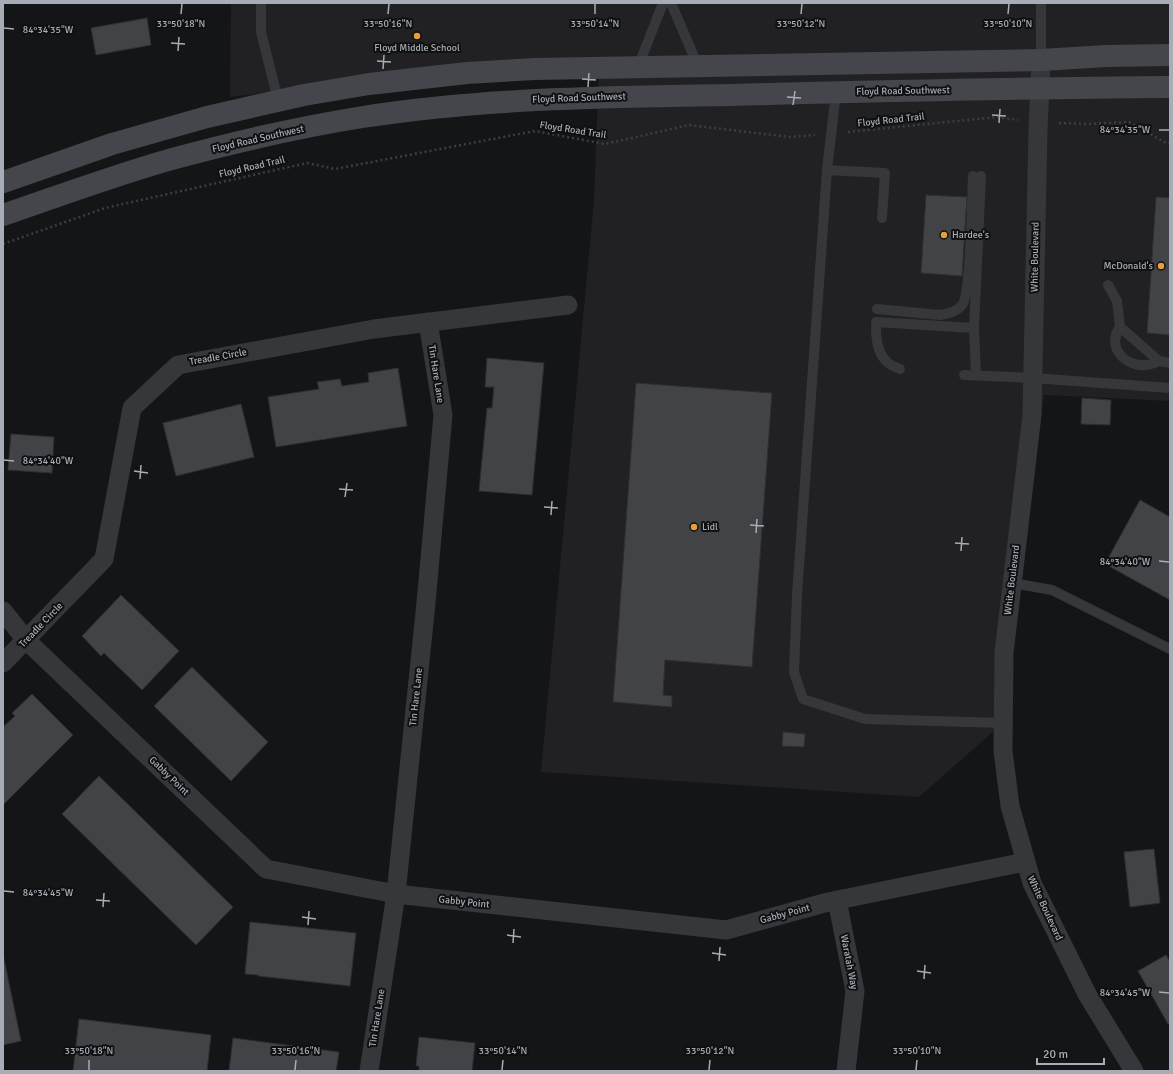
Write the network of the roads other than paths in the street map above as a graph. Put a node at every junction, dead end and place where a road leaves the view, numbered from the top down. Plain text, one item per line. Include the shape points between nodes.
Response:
1 (261, 3) edge
2 (663, 3) edge
3 (671, 3) edge
4 (1041, 3) edge
5 (1170, 55) edge
6 (1041, 60) junction
7 (698, 66) junction
8 (638, 67) junction
9 (1170, 87) edge
10 (1040, 88) junction
11 (836, 92) junction
12 (278, 100) junction
13 (827, 170) junction
14 (3, 182) edge
15 (3, 215) edge
16 (882, 218) dead end
17 (1108, 285) dead end
18 (568, 305) dead end
19 (877, 309) dead end
20 (428, 322) junction
21 (1120, 326) junction
22 (974, 328) junction
23 (1159, 361) junction
24 (1170, 363) edge
25 (900, 369) dead end
26 (964, 375) dead end
27 (976, 375) junction
28 (1033, 378) junction
29 (1170, 388) edge
30 (1012, 583) junction
31 (3, 611) edge
32 (26, 640) junction
33 (1170, 649) edge
34 (3, 663) edge
35 (1003, 723) junction
36 (1025, 862) junction
37 (396, 894) junction
38 (837, 900) junction
39 (369, 1071) edge
40 (846, 1071) edge
41 (1134, 1071) edge

1 - 12 lane via 261,32
2 - 8 lane
3 - 7 lane
4 - 6 lane
5 - 6 main road
6 - 7 main road
6 - 10 street, White Boulevard
7 - 8 main road
8 - 12 main road via 467,73 369,84
9 - 10 main road, Floyd Road Southwest
10 - 11 main road, Floyd Road Southwest
10 - 28 street, White Boulevard
11 - 13 lane
11 - 15 main road, Floyd Road Southwest via 565,98 465,105 364,117 268,135 170,160
12 - 14 main road via 207,116 112,144
13 - 16 lane via 885,173
13 - 35 lane via 797,595 794,672 803,699 865,719
17 - 21 lane via 1117,301
18 - 20 street, Treadle Circle
19 - 22 lane via 940,315 950,313 962,305 969,267 977,176
20 - 32 street, Treadle Circle via 374,329 178,365 132,408 104,559
20 - 37 street, Tin Hare Lane via 443,414
21 - 23 lane
21 - 23 lane via 1115,344 1119,354 1130,363 1144,366
22 - 25 lane via 876,324 876,338 880,351 886,362
22 - 27 lane
23 - 24 lane
26 - 27 lane
27 - 28 lane
28 - 29 lane
28 - 30 street, White Boulevard via 1032,416
30 - 33 lane via 1052,590
30 - 35 street, White Boulevard via 1004,653
31 - 32 street, Gabby Point
32 - 34 street, Treadle Circle
32 - 37 street, Gabby Point via 266,869
35 - 36 street, White Boulevard via 1003,751 1010,806
36 - 38 street, Gabby Point
36 - 41 street, White Boulevard via 1032,883 1087,994
37 - 38 street, Gabby Point via 726,930
37 - 39 street, Tin Hare Lane
38 - 40 street, Waratah Way via 855,992

